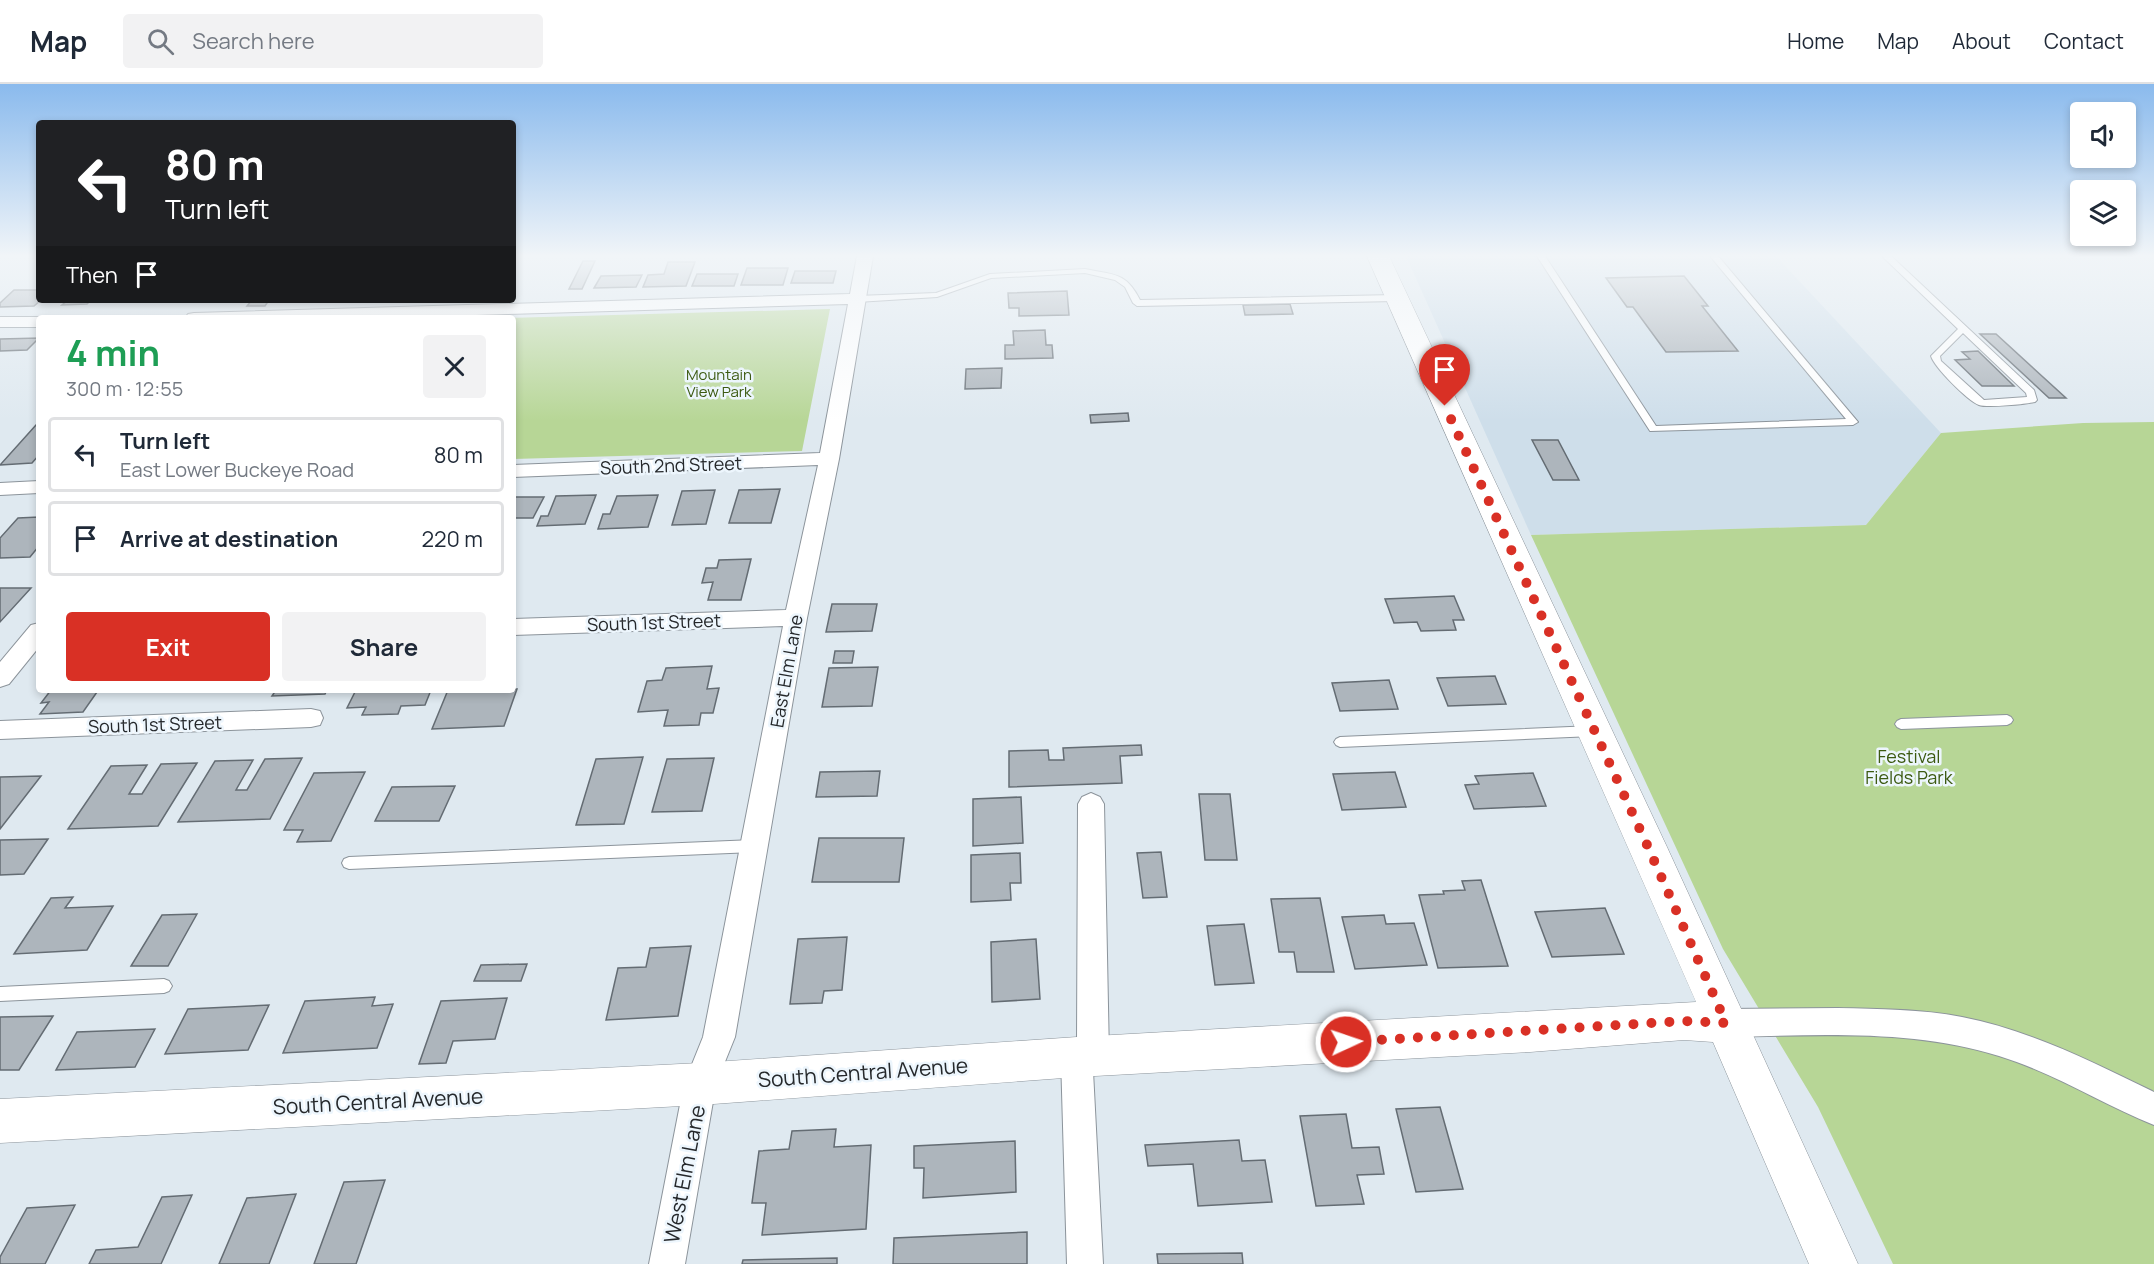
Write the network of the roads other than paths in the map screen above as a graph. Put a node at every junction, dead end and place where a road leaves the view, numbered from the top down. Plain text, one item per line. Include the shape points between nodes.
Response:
1 (483, 311) edge
2 (855, 311) edge
3 (1402, 311) edge
4 (1577, 311) edge
5 (1760, 311) edge
6 (1945, 311) edge
7 (361, 315) edge
8 (0, 322) edge
9 (36, 322) edge
10 (1963, 328) junction
11 (829, 459) junction
12 (516, 471) edge
13 (36, 488) edge
14 (0, 489) edge
15 (796, 618) junction
16 (516, 627) edge
17 (36, 635) edge
18 (0, 678) edge
19 (311, 718) dead end
20 (2007, 720) dead end
21 (1901, 724) dead end
22 (0, 730) edge
23 (1595, 731) junction
24 (1340, 742) dead end
25 (1091, 804) dead end
26 (754, 846) junction
27 (349, 863) dead end
28 (164, 986) dead end
29 (0, 994) edge
30 (1726, 1023) junction
31 (1085, 1056) junction
32 (700, 1084) junction
33 (2154, 1108) edge
34 (0, 1121) edge
35 (667, 1264) edge
36 (1085, 1264) edge
37 (1834, 1264) edge

1 - 7 street
2 - 11 street, East Elm Lane
3 - 23 main road
4 - 5 lane via 1653,429 1853,422
6 - 10 lane
8 - 9 street
10 - 10 lane via 2031,392 2032,400 1983,402 1937,362 1935,356
11 - 12 street, South 2nd Street
11 - 15 street, East Elm Lane
13 - 14 street
15 - 16 street, South 1st Street
15 - 26 street, East Elm Lane
17 - 18 street
19 - 22 street, South 1st Street
20 - 21 lane
23 - 24 lane
23 - 30 main road
25 - 31 street
26 - 27 lane
26 - 32 street, East Elm Lane via 719,1036
28 - 29 lane
30 - 31 main road, South Central Avenue via 1684,1021
30 - 33 street via 1892,1024 1977,1035 2087,1076
30 - 37 main road
31 - 32 main road, South Central Avenue
31 - 36 street
32 - 34 main road, South Central Avenue
32 - 35 street, West Elm Lane

